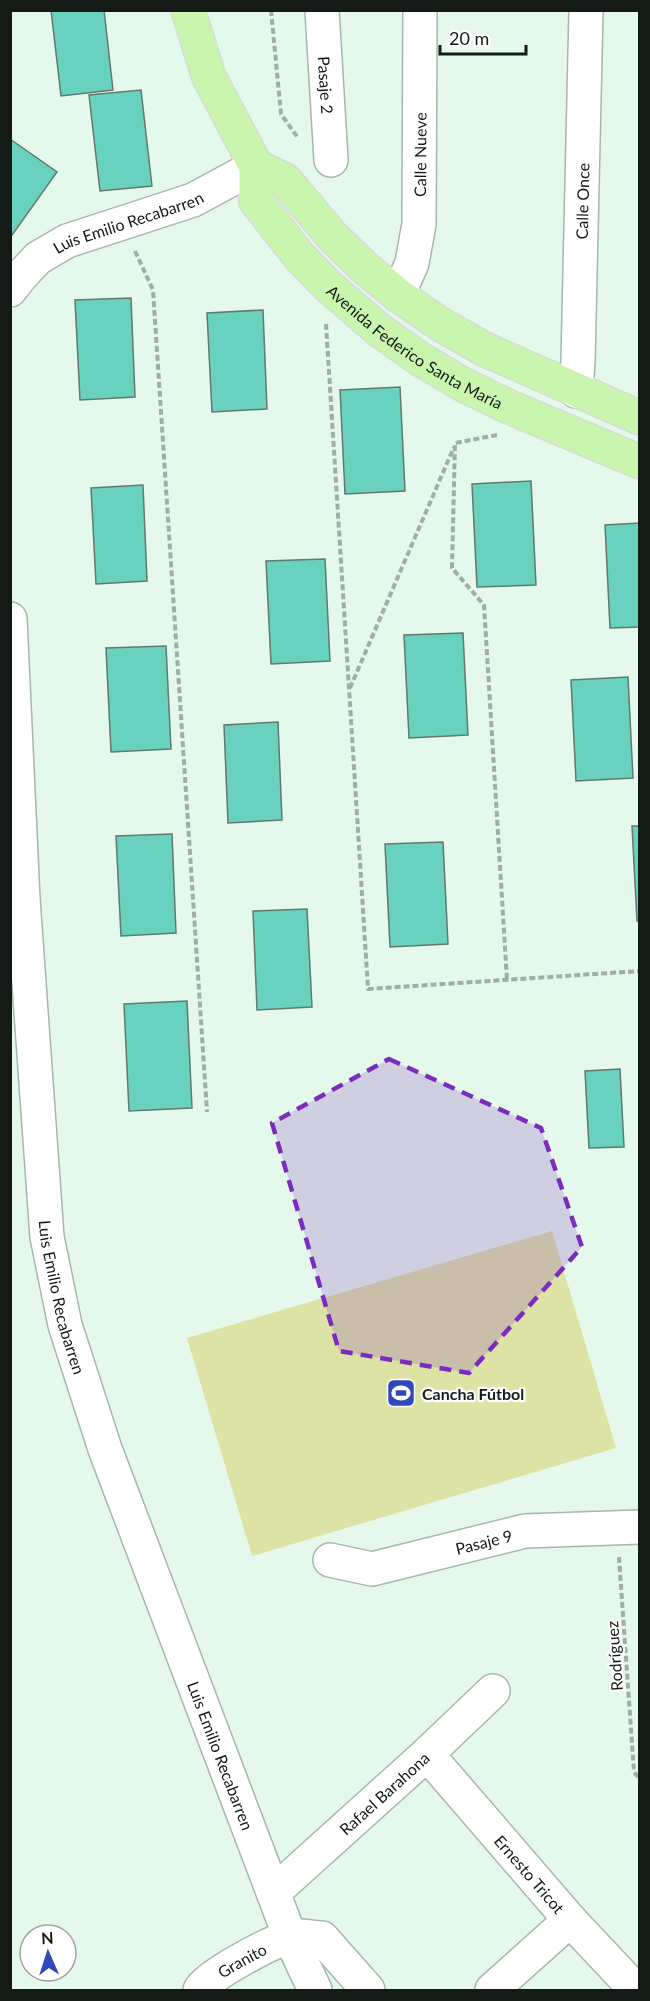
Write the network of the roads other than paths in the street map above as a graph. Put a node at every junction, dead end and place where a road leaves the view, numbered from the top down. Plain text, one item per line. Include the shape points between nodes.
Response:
1 (188, 10) edge
2 (322, 10) edge
3 (420, 10) edge
4 (586, 10) edge
5 (331, 160) dead end
6 (256, 166) junction
7 (10, 291) edge
8 (398, 295) junction
9 (576, 391) junction
10 (639, 418) edge
11 (639, 462) edge
12 (10, 619) edge
13 (11, 633) edge
14 (628, 1528) edge
15 (330, 1560) dead end
16 (493, 1691) dead end
17 (427, 1754) junction
18 (274, 1892) junction
19 (570, 1920) junction
20 (290, 1936) junction
21 (200, 1990) edge
22 (315, 1990) edge
23 (368, 1990) edge
24 (492, 1990) edge
25 (636, 1990) edge

1 - 6 main road, Avenida Federico Santa María via 209,77
2 - 5 street, Pasaje 2
3 - 8 street, Calle Nueve via 420,224 412,263
4 - 9 street, Calle Once
6 - 7 street, Luis Emilio Recabarren via 193,200 67,241 38,258
6 - 8 main road, Avenida Federico Santa María via 285,180 332,236
6 - 11 main road, Avenida Federico Santa María via 256,201 299,256 379,330 462,384
8 - 9 main road, Avenida Federico Santa María via 484,349
9 - 10 main road, Avenida Federico Santa María
12 - 13 street, Luis Emilio Recabarren
13 - 18 street, Luis Emilio Recabarren via 23,899 47,1237 65,1325 105,1449
14 - 15 street, Pasaje 9 via 525,1531 372,1569
16 - 17 street, Rafael Barahona
17 - 18 street, Rafael Barahona
17 - 19 street, Ernesto Tricot
18 - 20 street, Luis Emilio Recabarren
19 - 24 street
19 - 25 street, Ernesto Tricot
20 - 21 street, Granito via 223,1969
20 - 22 street, Luis Emilio Recabarren
20 - 23 street via 322,1938

